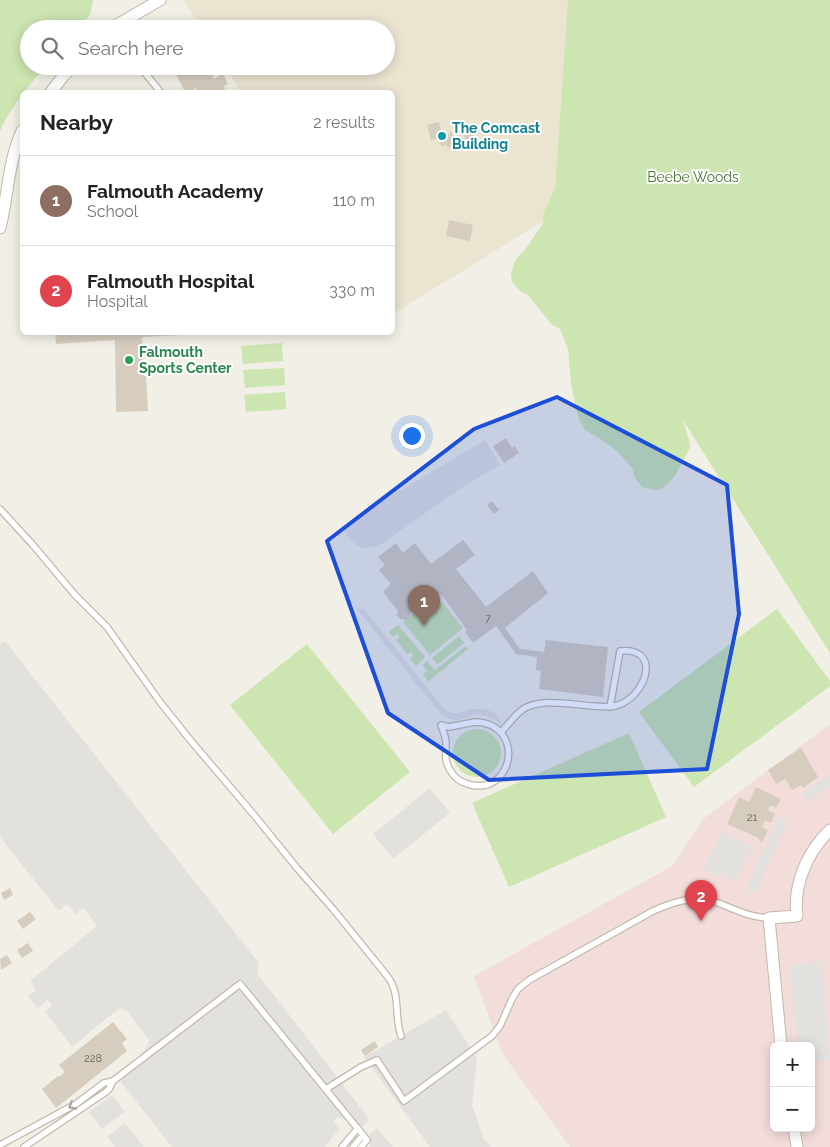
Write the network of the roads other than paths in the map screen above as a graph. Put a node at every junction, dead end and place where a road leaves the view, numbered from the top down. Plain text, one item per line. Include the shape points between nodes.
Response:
1 (160, 0) edge
2 (126, 20) edge
3 (64, 75) edge
4 (146, 75) edge
5 (53, 90) edge
6 (158, 90) dead end
7 (20, 135) edge
8 (0, 228) edge
9 (0, 509) edge
10 (610, 707) junction
11 (501, 732) junction
12 (830, 830) edge
13 (769, 918) junction
14 (401, 1036) dead end
15 (781, 1042) edge
16 (114, 1081) junction
17 (326, 1089) junction
18 (358, 1128) junction
19 (795, 1132) edge
20 (365, 1137) junction
21 (0, 1146) edge
22 (24, 1147) edge
23 (342, 1147) edge
24 (353, 1147) edge
25 (361, 1147) edge
26 (797, 1147) edge

1 - 2 street
3 - 5 street
4 - 6 lane
7 - 8 street via 13,155
9 - 14 lane via 107,627 191,741 388,977 396,995
10 - 10 lane via 625,702 643,682 646,663 635,652 620,651
10 - 11 lane via 537,703 522,710
11 - 11 lane via 480,722 448,727 441,725 446,743 446,762 456,778 475,786 498,778 506,768 509,756 508,743
12 - 13 street via 803,869 796,892 797,916
13 - 15 street
13 - 17 lane via 752,917 708,900 669,904 529,980 518,989 492,1036 404,1100 377,1060
16 - 17 lane via 240,984
16 -> 21 lane via 104,1083 76,1104
16 - 22 lane via 106,1092
17 - 18 lane
18 - 20 lane
18 - 23 lane
19 - 26 street
20 - 24 lane
20 - 25 lane

